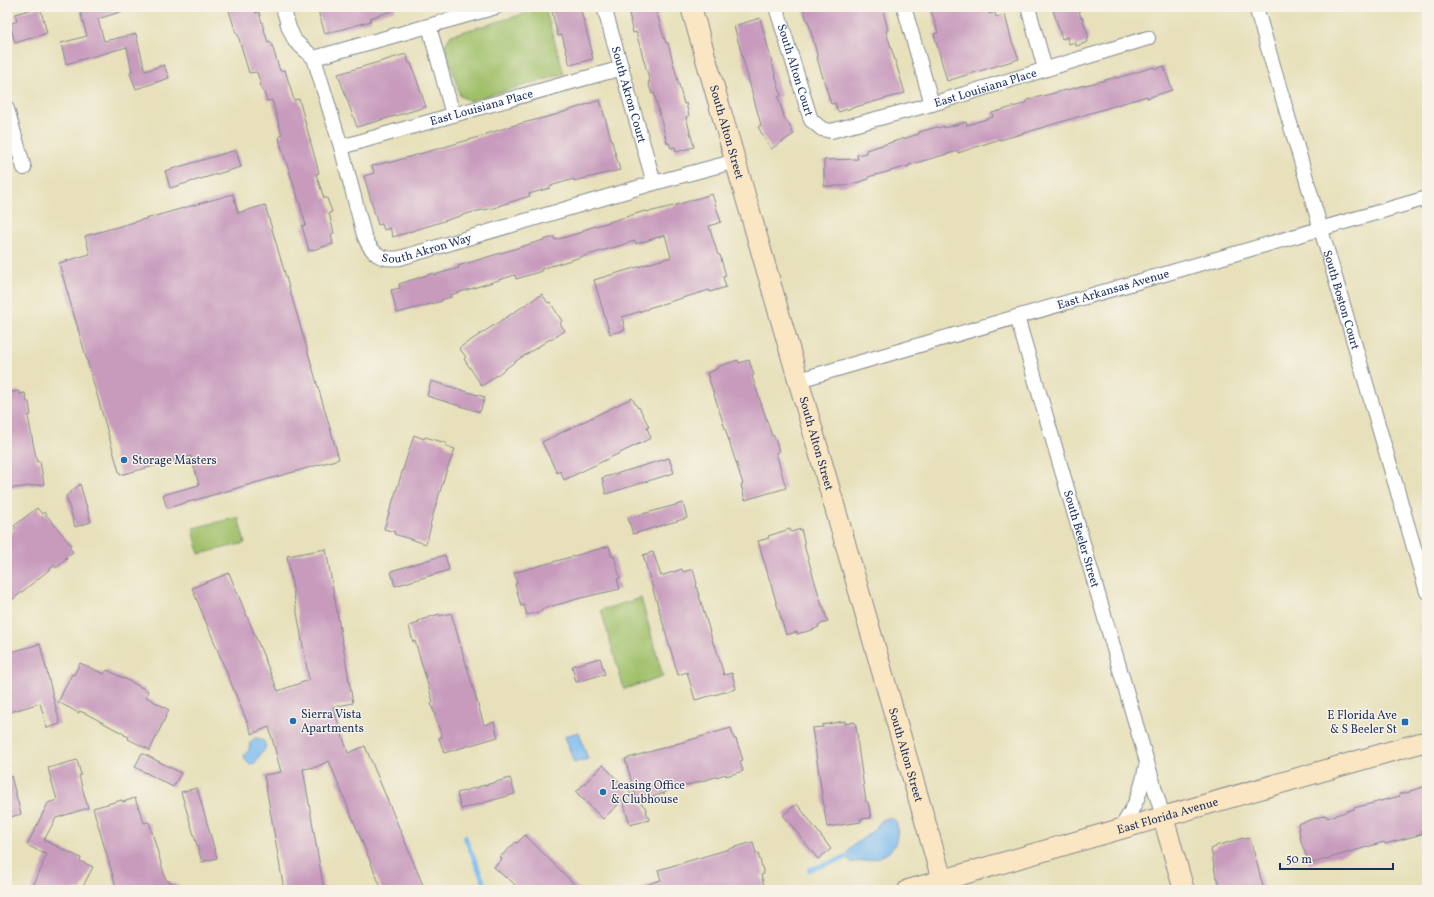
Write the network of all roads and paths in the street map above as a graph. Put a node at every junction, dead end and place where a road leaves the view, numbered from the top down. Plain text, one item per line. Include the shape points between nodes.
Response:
1 (283, 7) edge
2 (496, 7) edge
3 (604, 7) edge
4 (776, 7) edge
5 (904, 7) edge
6 (1028, 7) edge
7 (1256, 7) edge
8 (696, 8) edge
9 (429, 26) junction
10 (1148, 38) dead end
11 (314, 58) junction
12 (622, 68) junction
13 (1045, 69) junction
14 (932, 104) junction
15 (7, 109) edge
16 (453, 115) junction
17 (822, 130) joint
18 (341, 147) junction
19 (736, 161) junction
20 (24, 168) dead end
21 (654, 183) junction
22 (1427, 198) edge
23 (1321, 229) junction
24 (1017, 317) junction
25 (799, 380) junction
26 (1427, 592) edge
27 (1423, 740) edge
28 (1146, 761) junction
29 (1163, 817) junction
30 (1120, 829) junction
31 (942, 880) junction
32 (908, 890) edge
33 (1184, 890) edge

1 - 11 street via 295,41
2 - 9 street
3 - 12 street, South Akron Court
4 - 17 street, South Alton Court via 811,120
5 - 14 street
6 - 13 street
7 - 23 street, South Boston Court
8 - 19 street, South Alton Street
9 - 11 street
9 - 16 street
10 - 13 street, East Louisiana Place
11 - 18 street, South Akron Way
12 - 16 street, East Louisiana Place
12 - 21 street, South Akron Court
13 - 14 street, East Louisiana Place
14 - 17 street, East Louisiana Place via 841,129
15 - 20 street
16 - 18 street, East Louisiana Place
18 - 21 street, South Akron Way via 368,246 375,253 390,260
19 - 21 street, South Akron Way
19 - 25 street, South Alton Street
22 - 23 street, East Arkansas Avenue
23 - 24 street, East Arkansas Avenue
23 - 26 street, South Boston Court
24 - 25 street, East Arkansas Avenue
24 - 28 street, South Beeler Street
25 - 31 street, South Alton Street
27 - 29 street, East Florida Avenue
28 - 29 street, South Beeler Street
28 - 30 street, South Beeler Street via 1138,797
29 - 30 street, East Florida Avenue
29 - 33 street, South Beeler Street
30 - 31 street, East Florida Avenue
31 - 32 street, East Florida Avenue

